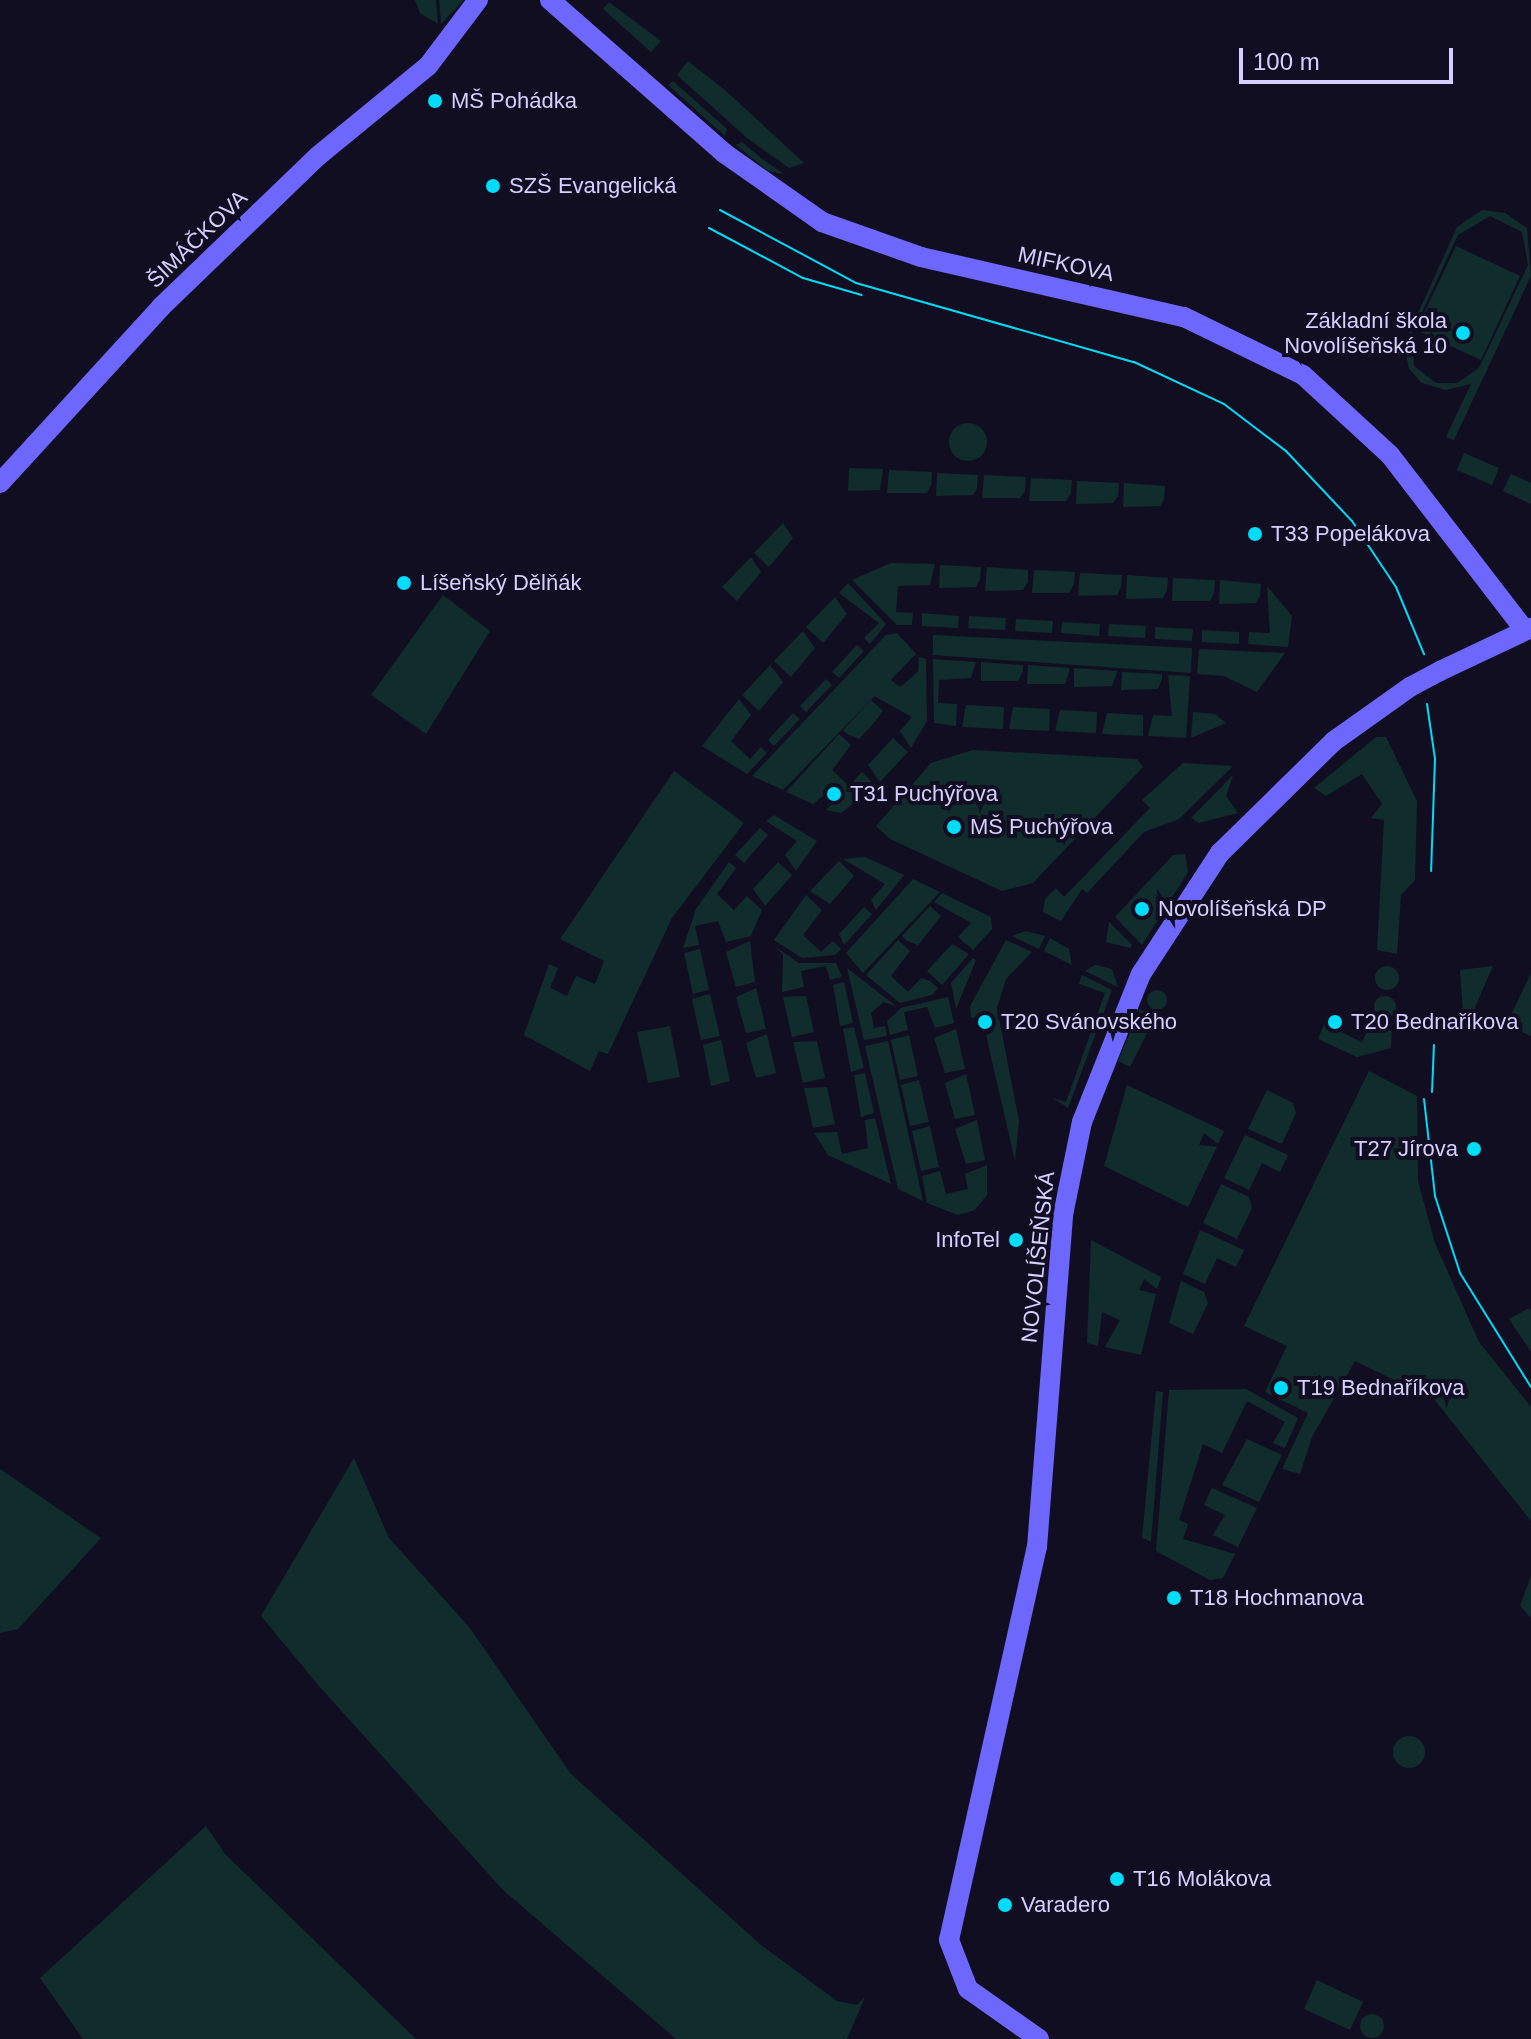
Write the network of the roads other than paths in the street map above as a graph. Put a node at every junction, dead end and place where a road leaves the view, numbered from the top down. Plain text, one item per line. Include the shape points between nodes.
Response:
1 (478, 0) edge
2 (550, 0) edge
3 (0, 483) edge
4 (1528, 629) edge
5 (1039, 2039) edge

1 - 3 street, ŠIMÁČKOVA via 445,48 318,156 161,307
2 - 4 street, MIFKOVA via 724,153 822,222 921,257 1184,317 1303,375 1390,455
4 - 5 street, NOVOLÍŠEŇSKÁ, bridge via 1374,708 1296,776 1185,900 1128,997 1082,1122 1063,1215 1037,1547 949,1940 968,1989

